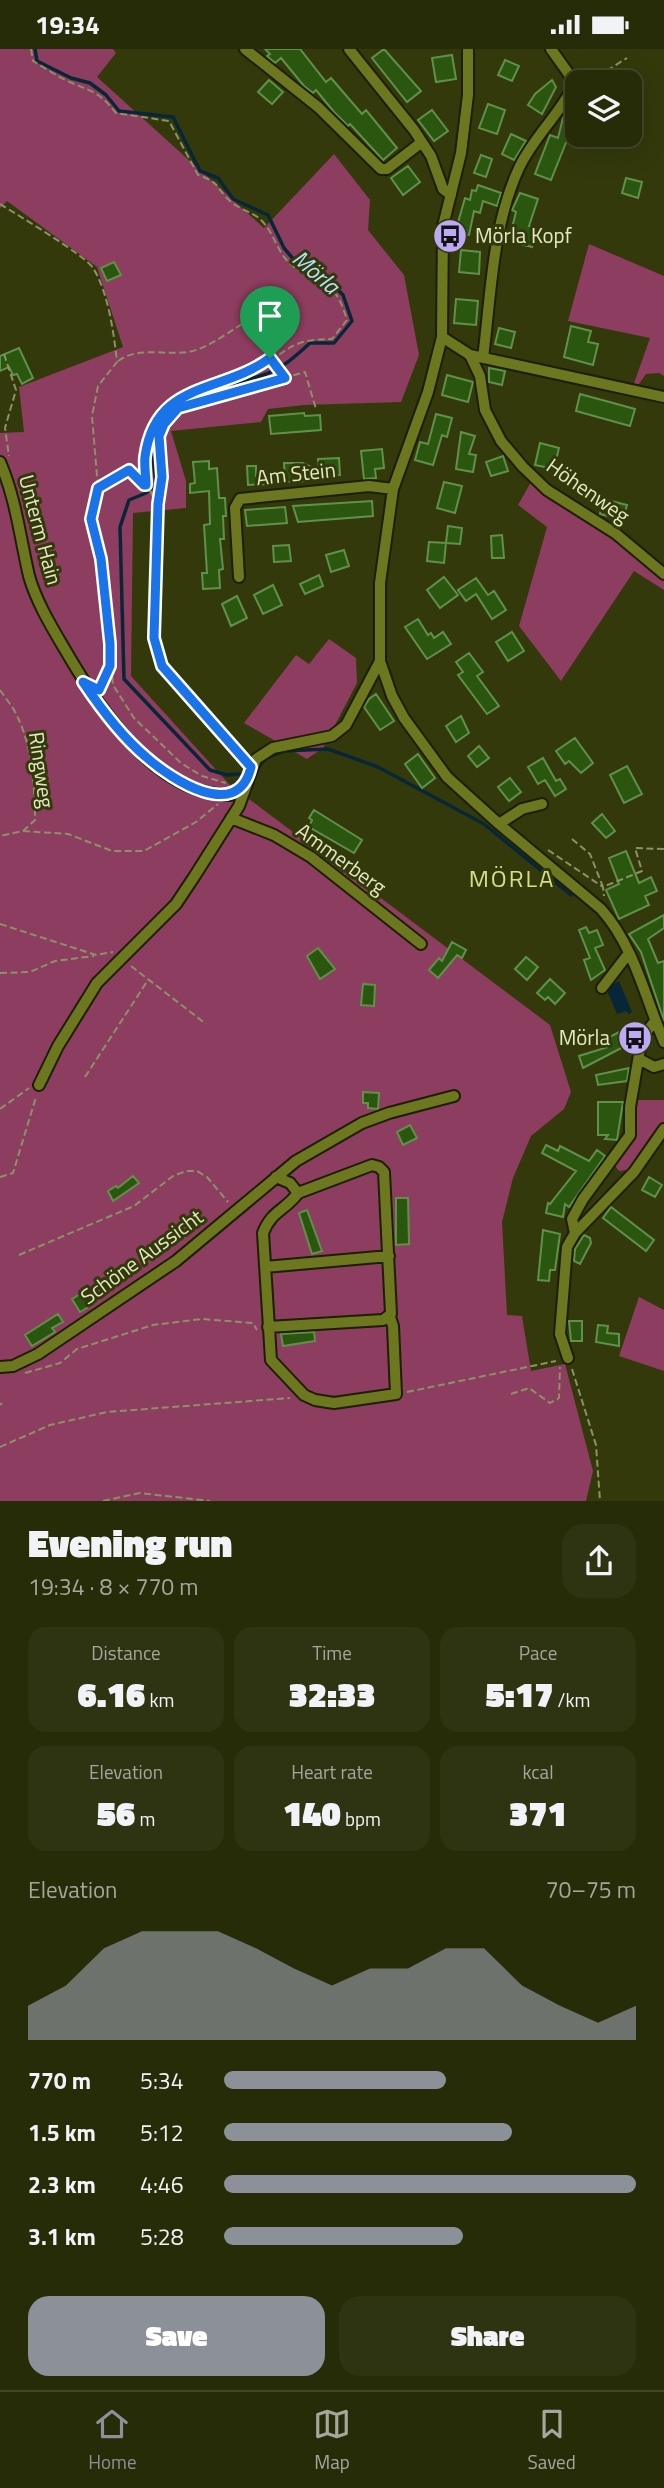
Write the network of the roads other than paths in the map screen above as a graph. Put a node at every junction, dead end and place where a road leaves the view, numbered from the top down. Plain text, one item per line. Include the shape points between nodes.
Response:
1 (245, 49) edge
2 (349, 49) edge
3 (468, 49) edge
4 (551, 49) edge
5 (422, 142) junction
6 (451, 195) junction
7 (442, 337) junction
8 (470, 355) junction
9 (483, 358) junction
10 (664, 397) edge
11 (5, 461) edge
12 (393, 489) junction
13 (664, 574) edge
14 (239, 577) dead end
15 (380, 661) junction
16 (245, 784) junction
17 (542, 804) dead end
18 (231, 818) junction
19 (499, 824) junction
20 (421, 944) dead end
21 (629, 953) junction
22 (602, 988) dead end
23 (655, 1021) junction
24 (664, 1042) edge
25 (639, 1059) junction
26 (664, 1064) edge
27 (39, 1084) road end
28 (454, 1096) dead end
29 (664, 1129) edge
30 (605, 1169) junction
31 (276, 1177) junction
32 (626, 1180) junction
33 (298, 1193) junction
34 (575, 1233) junction
35 (389, 1256) junction
36 (265, 1267) junction
37 (390, 1317) junction
38 (265, 1332) junction
39 (568, 1359) road end
40 (0, 1367) edge

1 - 5 street via 318,107 381,169
2 - 5 street
3 - 6 street via 468,95
4 - 9 street via 573,87 531,145 504,209
5 - 6 street via 443,189
6 - 7 street via 442,237
7 - 8 street
7 - 12 street via 428,392
8 - 9 street
8 - 13 street, Höhenweg via 480,376 485,410 523,467 547,490 615,533
9 - 10 street
11 - 16 street, Unterm Hain via 30,577 46,617 111,721 146,757 191,786 230,795
12 - 14 street, Am Stein via 369,486 240,499 235,508
12 - 15 street via 380,583
15 - 16 street via 346,725 332,736 273,748 256,759
15 - 19 street via 398,707 431,758
16 - 18 street
17 - 19 street
18 - 20 street, Ammerberg via 274,835 311,857
18 - 27 street via 176,904 97,983
19 - 21 street via 601,909
21 - 22 street
21 - 23 street
23 - 24 street
23 - 25 street via 644,1035
25 - 26 street via 654,1067
25 - 30 street via 630,1135
28 - 31 street via 362,1123
29 - 32 street
30 - 32 street
30 - 34 street via 572,1219
31 - 33 street
31 - 40 street, Schöne Aussicht via 176,1261 38,1354
32 - 34 street
33 - 35 street via 372,1165 379,1167 384,1172
33 - 36 street via 267,1223 263,1233
34 - 39 street via 564,1263 560,1334
35 - 36 street
35 - 37 street
36 - 38 street
37 - 38 street
37 - 38 street via 396,1394 334,1403 304,1395 288,1379 271,1360

